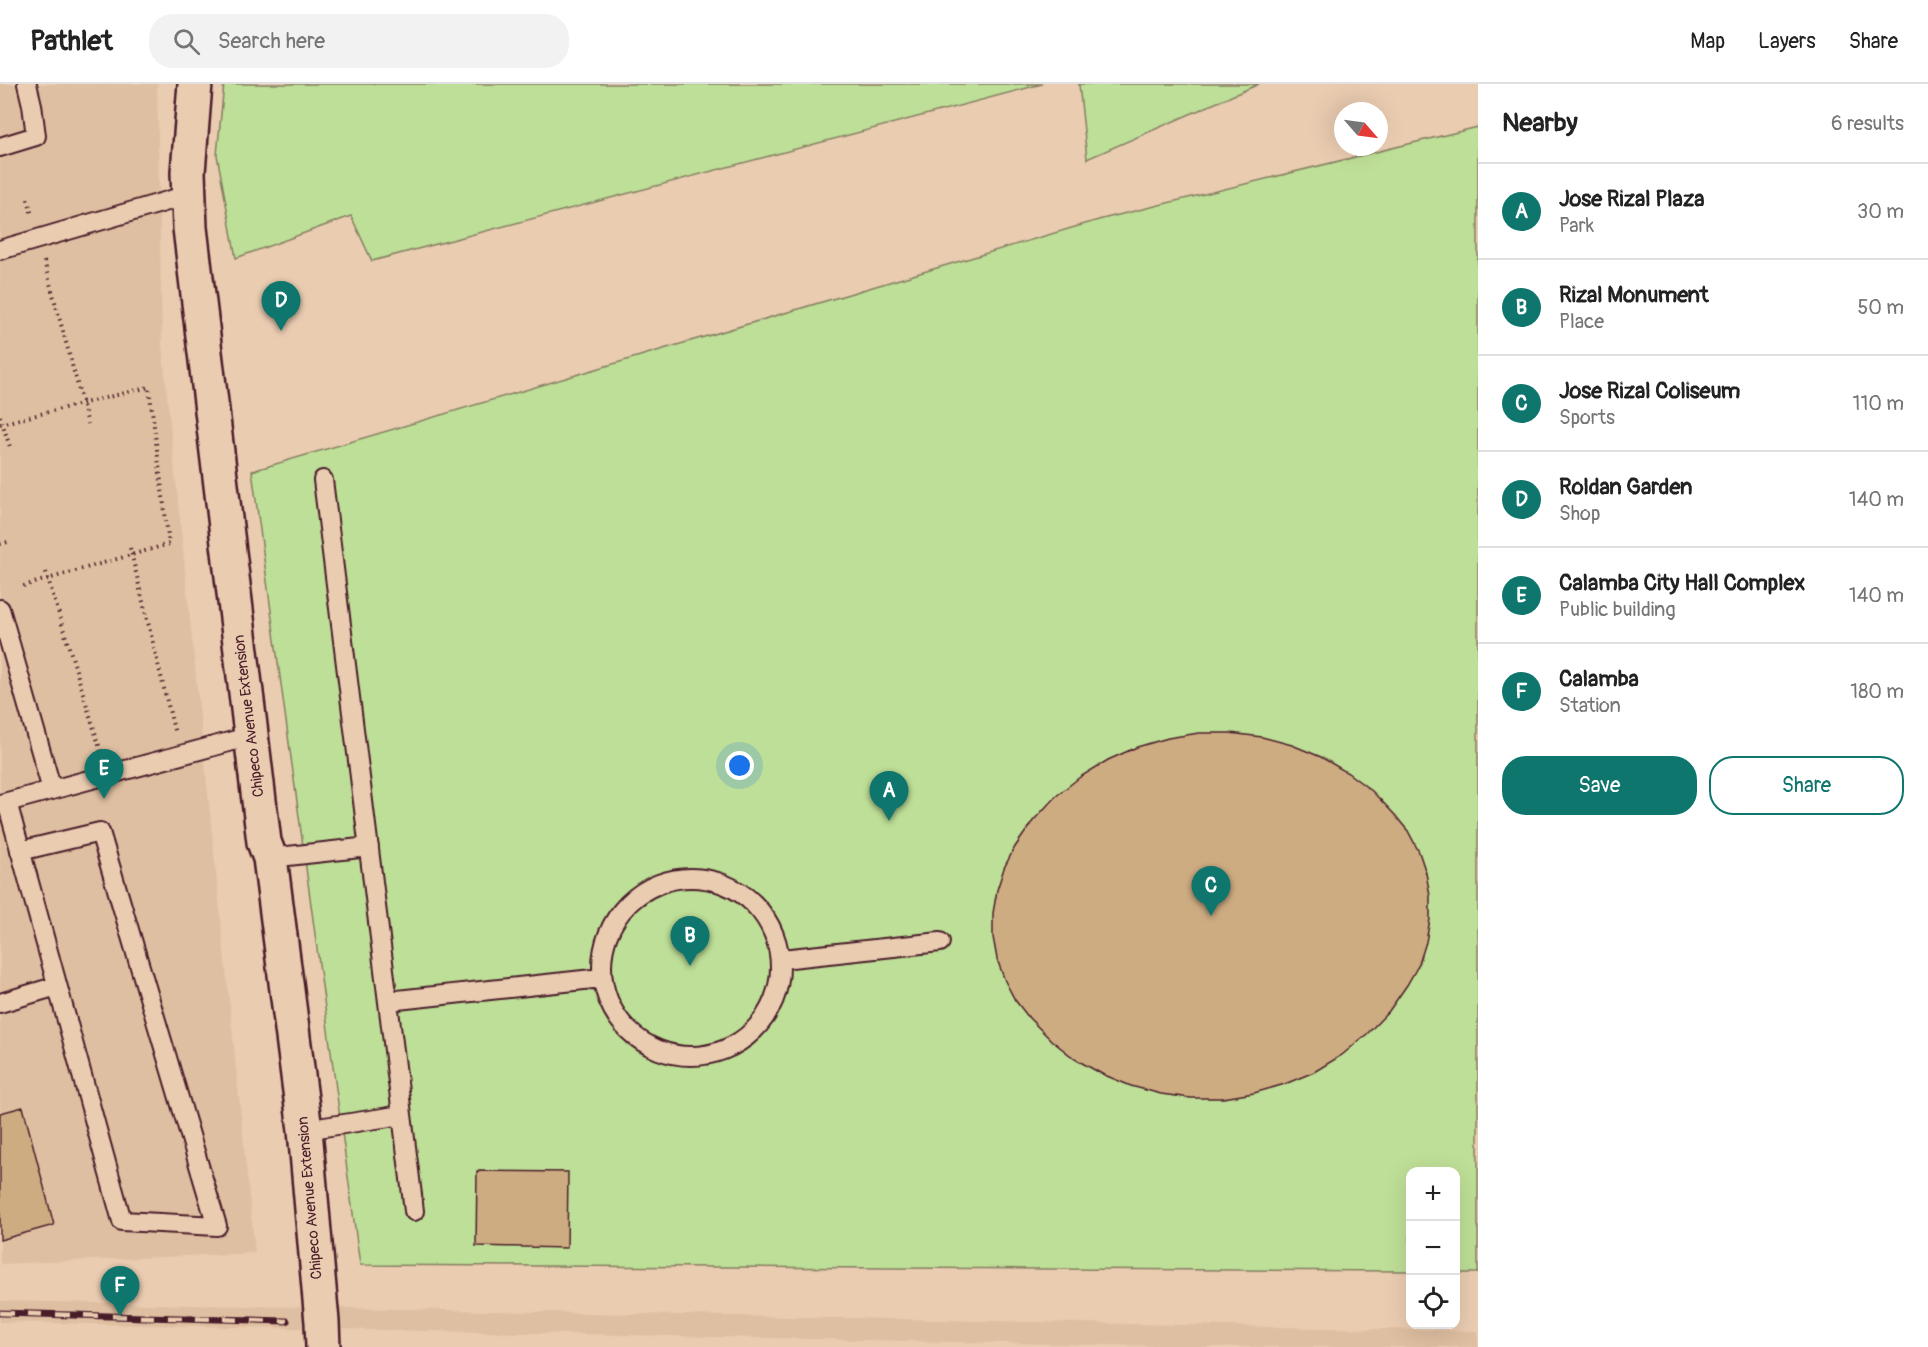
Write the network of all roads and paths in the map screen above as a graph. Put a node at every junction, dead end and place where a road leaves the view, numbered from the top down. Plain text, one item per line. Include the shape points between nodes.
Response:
1 (27, 84) edge
2 (195, 84) edge
3 (0, 147) edge
4 (188, 195) junction
5 (28, 199) dead end
6 (38, 239) junction
7 (0, 250) edge
8 (84, 403) junction
9 (0, 416) edge
10 (1, 424) edge
11 (88, 424) dead end
12 (9, 447) dead end
13 (323, 480) dead end
14 (8, 542) dead end
15 (0, 544) edge
16 (130, 548) dead end
17 (132, 555) junction
18 (46, 572) dead end
19 (48, 579) junction
20 (20, 587) dead end
21 (0, 609) edge
22 (251, 736) junction
23 (180, 756) junction
24 (108, 775) junction
25 (52, 790) junction
26 (3, 803) edge
27 (369, 847) junction
28 (21, 851) junction
29 (270, 858) junction
30 (940, 942) dead end
31 (782, 959) junction
32 (602, 978) junction
33 (57, 986) junction
34 (388, 1001) junction
35 (0, 1003) edge
36 (402, 1115) junction
37 (305, 1130) junction
38 (414, 1211) dead end
39 (323, 1347) edge

1 - 3 lane via 36,136
2 - 4 main road, Chipeco Avenue Extension
4 - 6 lane
4 - 22 main road, Chipeco Avenue Extension
5 - 6 path
6 - 7 lane
6 - 8 path
8 - 10 path
8 - 11 path
8 - 17 path via 149,387 169,544
9 - 10 path
10 - 12 path
13 - 27 lane
14 - 15 path
16 - 17 path
17 - 19 path
17 - 23 path
18 - 19 path
19 - 20 path
19 - 24 path
21 - 25 lane
22 - 23 lane
22 - 29 main road, Chipeco Avenue Extension via 264,842
23 - 24 lane
24 - 25 lane
25 - 26 lane
26 - 28 lane
27 - 29 lane
27 - 34 lane
28 - 33 lane
28 - 33 lane via 100,832 217,1226 122,1221
29 - 37 main road, Chipeco Avenue Extension
30 - 31 lane
31 - 32 lane via 778,990 765,1018 744,1040 716,1054 685,1057 654,1050 629,1032 611,1008
31 - 32 lane via 773,928 755,903 729,884 699,876 667,880 639,894 616,917 604,946
32 - 34 lane
33 - 35 lane
34 - 36 lane
36 - 37 lane
36 - 38 lane
37 - 39 main road, Chipeco Avenue Extension

